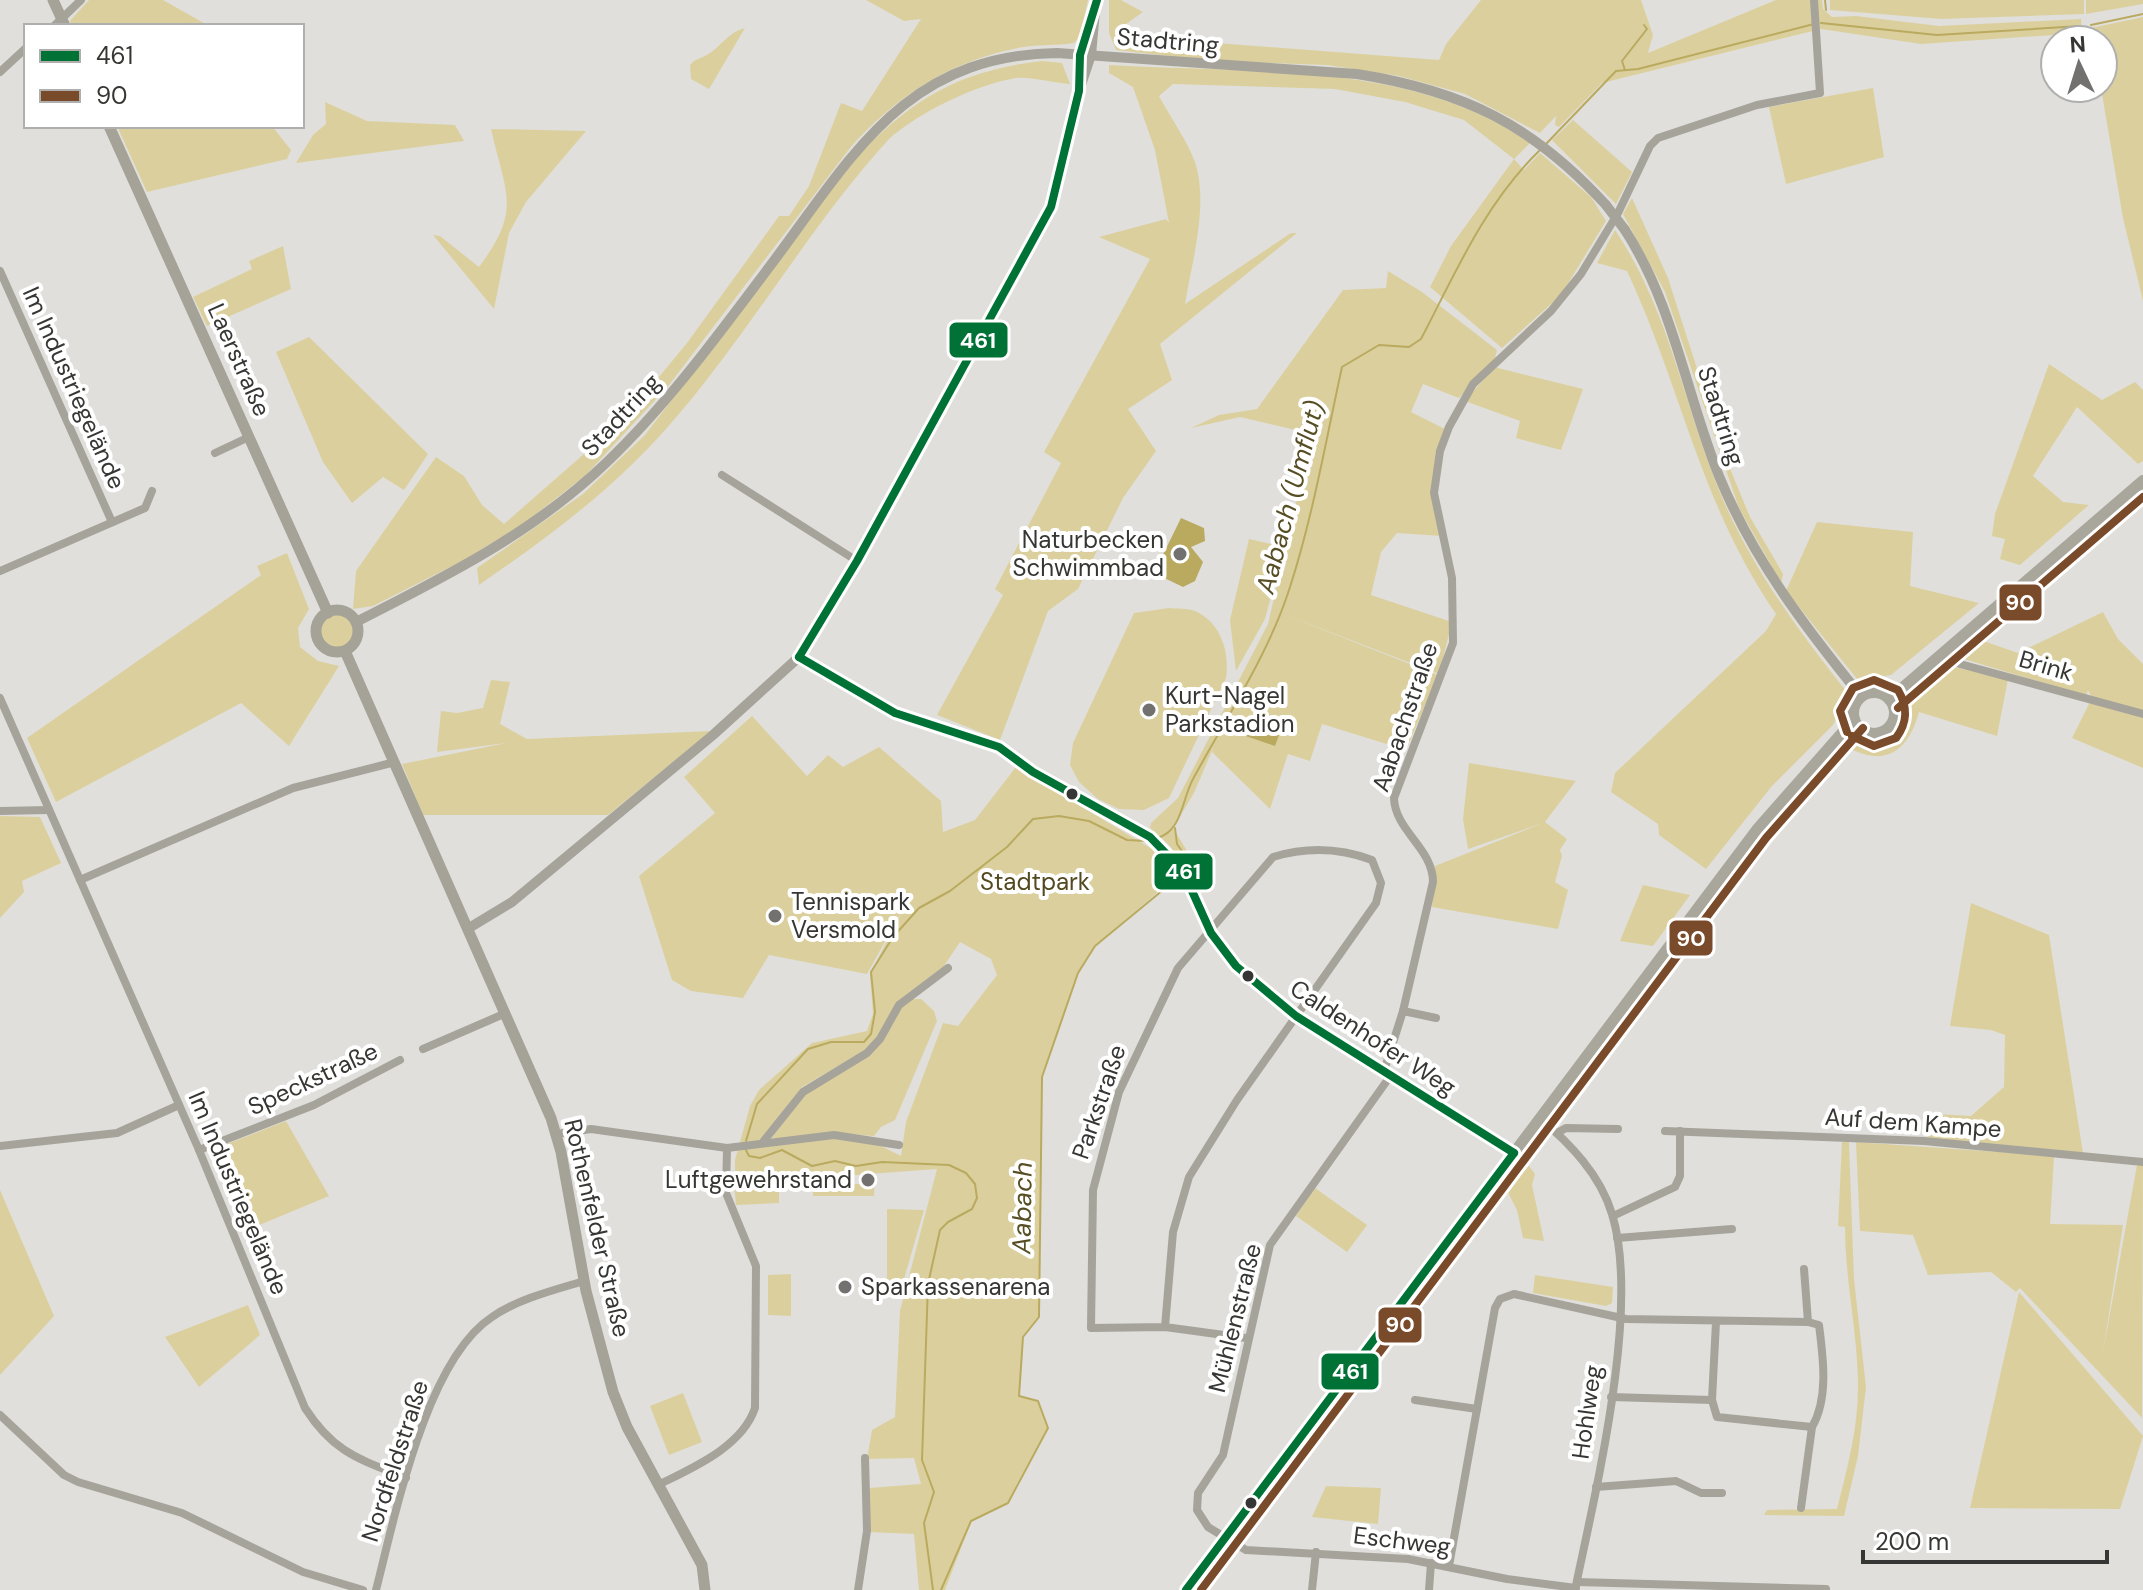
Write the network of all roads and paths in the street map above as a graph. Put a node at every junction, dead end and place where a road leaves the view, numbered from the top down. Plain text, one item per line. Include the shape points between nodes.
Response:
1 (53, 0) edge
2 (81, 0) edge
3 (1814, 0) edge
4 (1096, 5) edge
5 (60, 24) edge
6 (24, 50) edge
7 (1086, 55) junction
8 (0, 72) edge
9 (110, 128) edge
10 (0, 271) edge
11 (249, 437) junction
12 (215, 453) dead end
13 (722, 475) dead end
14 (2143, 481) edge
15 (152, 491) dead end
16 (112, 522) junction
17 (857, 561) junction
18 (0, 571) edge
19 (328, 613) junction
20 (356, 622) junction
21 (345, 651) junction
22 (799, 657) junction
23 (1938, 658) junction
24 (1861, 696) junction
25 (0, 698) edge
26 (1890, 699) junction
27 (2143, 714) edge
28 (1858, 725) junction
29 (395, 762) junction
30 (49, 810) junction
31 (0, 811) edge
32 (80, 880) junction
33 (469, 928) junction
34 (1211, 933) junction
35 (948, 968) dead end
36 (1403, 1011) junction
37 (507, 1013) junction
38 (1296, 1016) junction
39 (1436, 1018) dead end
40 (423, 1049) dead end
41 (400, 1060) dead end
42 (1388, 1073) junction
43 (179, 1105) junction
44 (1540, 1118) junction
45 (1618, 1129) dead end
46 (1665, 1131) dead end
47 (1680, 1131) junction
48 (1557, 1133) junction
49 (556, 1134) junction
50 (763, 1142) junction
51 (899, 1145) dead end
52 (0, 1146) edge
53 (727, 1148) junction
54 (199, 1150) junction
55 (1514, 1153) junction
56 (2143, 1162) edge
57 (1613, 1216) junction
58 (1732, 1229) dead end
59 (1617, 1238) junction
60 (1804, 1269) dead end
61 (584, 1281) junction
62 (1619, 1315) junction
63 (1716, 1322) junction
64 (1808, 1322) junction
65 (1165, 1327) junction
66 (1246, 1338) junction
67 (1611, 1397) junction
68 (1415, 1400) dead end
69 (1712, 1400) junction
70 (1477, 1409) junction
71 (0, 1415) edge
72 (1812, 1427) junction
73 (865, 1458) dead end
74 (406, 1478) junction
75 (658, 1485) junction
76 (1596, 1487) junction
77 (1722, 1493) dead end
78 (1801, 1508) dead end
79 (1225, 1539) junction
80 (1316, 1552) junction
81 (1431, 1563) junction
82 (1449, 1566) junction
83 (1576, 1587) edge
84 (1826, 1589) edge
85 (363, 1590) edge
86 (376, 1590) edge
87 (705, 1590) edge
88 (858, 1590) edge
89 (1186, 1590) edge
90 (1312, 1590) edge
91 (1429, 1590) edge
92 (1785, 1590) edge

1 - 5 main road
2 - 5 street
3 - 36 street, Aabachstraße via 1820,93 1757,105 1658,138 1573,285 1473,384 1449,427 1434,493 1452,578 1453,643 1394,798 1397,818 1433,872
4 - 7 street
6 - 8 street
7 - 17 street via 1051,207
7 - 20 street, Stadtring via 1031,53 994,59 938,82 888,116 850,156 705,352 606,463 557,507 500,546
7 - 24 street, Stadtring, bridge via 1395,80 1463,99 1528,133 1557,156 1625,230 1666,311 1719,474 1749,539 1789,605
9 - 11 main road, Laerstraße
10 - 16 street, Im Industriegelände
11 - 12 street
11 - 19 main road, Laerstraße
13 - 17 street
14 - 23 main road
15 - 16 street, Im Industriegelände via 145,508
16 - 18 street, Im Industriegelände
17 - 22 street
19 - 20 main road via 347,613
19 - 21 main road via 318,623 319,642 328,650
20 - 21 main road via 357,639
21 - 29 main road
22 - 33 street via 512,902
22 - 34 street, Caldenhofer Weg via 895,713 999,747 1033,772 1153,839 1184,874
23 - 26 main road
23 - 27 street, Brink
24 - 26 main road via 1873,692
24 - 28 main road via 1854,707
25 - 30 street, Im Industriegelände
26 - 28 main road via 1895,711 1887,729 1875,734
28 - 44 main road via 1808,770 1757,830
29 - 32 street via 293,788
29 - 33 main road
30 - 31 street
30 - 32 street, Im Industriegelände
32 - 43 street, Im Industriegelände
33 - 37 main road, Rothenfelder Straße
34 - 38 street, Caldenhofer Weg via 1236,966
34 - 38 street via 1273,857 1295,851 1348,851 1372,860 1381,883 1376,903
34 - 65 street, Parkstraße via 1178,968 1154,1013 1119,1092 1093,1190 1091,1328
35 - 50 street via 899,1005 867,1053 803,1092
36 - 39 street
36 - 42 street, Aabachstraße
37 - 40 street
37 - 49 main road, Rothenfelder Straße
38 - 42 street, Caldenhofer Weg
38 - 65 street via 1189,1177 1173,1232
41 - 54 street, Speckstraße via 314,1105
42 - 55 street, Caldenhofer Weg
42 - 66 street, Mühlenstraße via 1270,1245
43 - 52 street via 117,1133
43 - 54 street, Im Industriegelände
44 - 48 street, Hohlweg
44 - 55 main road
45 - 48 street via 1566,1128
46 - 47 street, Auf dem Kampe
47 - 56 street, Auf dem Kampe via 1924,1141
47 - 57 street via 1680,1176 1675,1187
48 - 57 street, Hohlweg via 1581,1157
49 - 53 street via 591,1129
49 - 61 main road, Rothenfelder Straße
50 - 51 street via 834,1135
50 - 53 street
53 - 75 street via 726,1193 756,1266 755,1408 751,1421 708,1460
54 - 74 street, Im Industriegelände via 322,1435 349,1455
55 - 79 main road
57 - 59 street, Hohlweg
58 - 59 street
59 - 62 street, Hohlweg
60 - 64 street
61 - 74 street, Nordfeldstraße via 493,1316 474,1332 452,1359
61 - 75 main road, Rothenfelder Straße via 613,1392
62 - 63 street
62 - 67 street, Hohlweg
62 - 70 street via 1514,1294 1500,1299
63 - 64 street
63 - 69 street
64 - 72 street via 1819,1325 1823,1356 1820,1402
65 - 66 street
66 - 79 street, Mühlenstraße via 1223,1455 1197,1501 1200,1517
67 - 69 street
67 - 76 street, Hohlweg
68 - 70 street
69 - 72 street via 1717,1417
70 - 82 street
71 - 85 street via 78,1482 182,1513 303,1572
72 - 78 street
73 - 88 street via 867,1531
74 - 86 street, Nordfeldstraße
75 - 87 main road, Rothenfelder Straße via 702,1565
76 - 77 street via 1676,1481 1701,1493
76 - 83 street, Hohlweg
79 - 80 street, Eschweg via 1246,1550
79 - 89 main road
80 - 81 street, Eschweg
80 - 90 street
81 - 82 street, Eschweg
81 - 91 street
82 - 83 street, Eschweg
83 - 92 street, Eschweg
84 - 92 street, Eschweg

